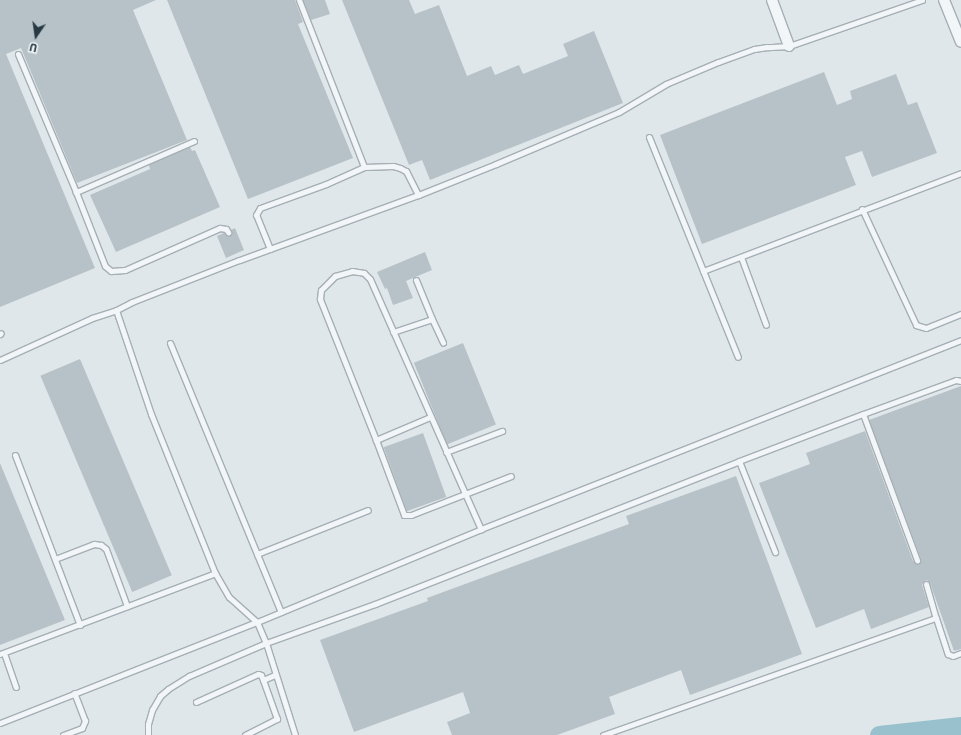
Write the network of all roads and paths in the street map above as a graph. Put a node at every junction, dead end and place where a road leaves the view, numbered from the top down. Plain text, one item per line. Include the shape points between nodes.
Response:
1 (299, 0) edge
2 (772, 0) edge
3 (920, 0) edge
4 (944, 0) edge
5 (961, 42) edge
6 (789, 46) junction
7 (18, 54) dead end
8 (649, 137) dead end
9 (194, 141) dead end
10 (364, 167) junction
11 (961, 172) edge
12 (76, 192) junction
13 (418, 195) junction
14 (862, 209) junction
15 (228, 232) dead end
16 (270, 249) junction
17 (741, 257) junction
18 (704, 271) junction
19 (416, 280) dead end
20 (116, 310) junction
21 (961, 314) edge
22 (432, 319) junction
23 (766, 325) dead end
24 (393, 332) junction
25 (961, 340) edge
26 (170, 343) dead end
27 (443, 343) dead end
28 (738, 357) dead end
29 (0, 360) edge
30 (961, 381) edge
31 (864, 414) junction
32 (430, 417) junction
33 (502, 431) dead end
34 (376, 440) junction
35 (446, 452) junction
36 (15, 455) dead end
37 (739, 461) junction
38 (511, 476) dead end
39 (465, 494) junction
40 (368, 510) dead end
41 (481, 529) junction
42 (775, 552) dead end
43 (257, 554) junction
44 (55, 559) junction
45 (917, 560) dead end
46 (215, 573) junction
47 (926, 584) dead end
48 (127, 606) junction
49 (281, 612) junction
50 (936, 618) junction
51 (257, 622) junction
52 (80, 624) junction
53 (266, 643) junction
54 (961, 653) edge
55 (2, 654) edge
56 (275, 675) junction
57 (263, 680) junction
58 (16, 687) dead end
59 (74, 693) junction
60 (196, 702) dead end
61 (0, 723) edge
62 (63, 735) edge
63 (148, 735) edge
64 (245, 735) edge
65 (295, 735) edge
66 (603, 735) edge

1 - 10 lane
2 - 6 street
3 - 6 lane
4 - 5 street
6 - 13 lane via 754,49 718,62 666,84 606,118
7 - 12 lane
8 - 18 lane
9 - 12 lane
10 - 13 lane via 392,166 406,171
10 - 16 lane via 260,208 256,215
11 - 14 lane
12 - 15 lane via 105,266 110,271 125,270 220,228
13 - 16 lane
14 - 17 lane
14 - 21 lane via 916,325 926,328
16 - 20 lane via 238,257
17 - 18 lane
17 - 23 lane
18 - 28 lane
19 - 22 lane
20 - 29 lane via 92,318
20 - 46 lane via 151,414
22 - 24 lane
22 - 27 lane
24 - 32 lane
24 - 34 lane via 370,279 364,273 352,271 335,276 321,290 320,299
25 - 41 lane
26 - 43 lane
30 - 31 lane via 956,380
31 - 37 lane
31 - 45 lane
32 - 34 lane
32 - 35 lane
33 - 35 lane
34 - 39 lane via 404,515 411,515
35 - 39 lane
36 - 44 lane
37 - 42 lane
37 - 53 lane via 375,604
38 - 39 lane
39 - 41 lane
40 - 43 lane
41 - 49 lane
43 - 49 lane
44 - 48 lane via 94,544 101,545 106,549
44 - 52 lane
46 - 48 lane
46 - 51 lane via 229,597
47 - 50 lane
48 - 52 lane
49 - 51 lane
50 - 54 lane via 948,654 954,656
50 - 66 lane
51 - 53 lane
51 - 59 lane
52 - 55 lane
53 - 56 lane
53 - 63 lane via 189,676 168,689 160,696 152,710
55 - 58 lane
56 - 57 lane
56 - 65 lane
57 - 60 lane via 258,674
57 - 64 lane via 277,719
59 - 61 lane
59 - 62 lane via 85,721 82,728

